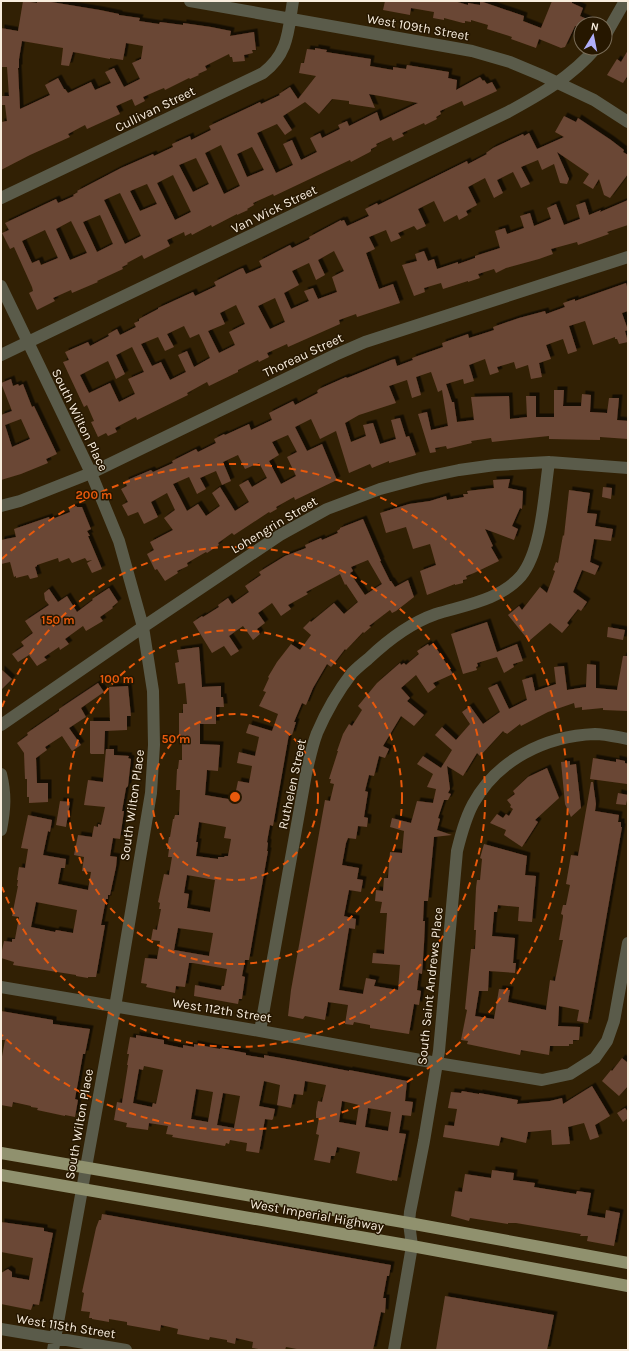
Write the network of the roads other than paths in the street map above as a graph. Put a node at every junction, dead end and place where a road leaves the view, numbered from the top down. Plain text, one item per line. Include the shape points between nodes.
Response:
1 (190, 1) edge
2 (293, 1) edge
3 (625, 1) edge
4 (290, 18) junction
5 (613, 22) edge
6 (589, 56) edge
7 (558, 83) junction
8 (628, 122) edge
9 (1, 198) edge
10 (628, 257) edge
11 (1, 286) edge
12 (28, 343) junction
13 (1, 355) edge
14 (549, 462) junction
15 (628, 468) edge
16 (91, 473) junction
17 (1, 506) edge
18 (143, 627) junction
19 (1, 725) edge
20 (628, 739) edge
21 (1, 774) edge
22 (1, 830) edge
23 (628, 943) edge
24 (1, 986) edge
25 (115, 1007) junction
26 (260, 1031) junction
27 (437, 1063) junction
28 (1, 1153) edge
29 (85, 1167) junction
30 (1, 1175) edge
31 (81, 1188) junction
32 (409, 1223) junction
33 (412, 1246) junction
34 (628, 1263) edge
35 (628, 1286) edge
36 (1, 1329) edge
37 (55, 1338) junction
38 (53, 1350) edge
39 (126, 1350) edge
40 (394, 1350) edge

1 - 4 street, West 109th Street
2 - 4 street, Cullivan Street
3 - 5 street
4 - 7 street, West 109th Street via 472,51 510,62
4 - 9 street, Cullivan Street via 283,51 263,73
6 - 7 street
7 - 8 street, West 109th Street via 594,100
7 - 12 street, Van Wick Street via 508,112
10 - 16 street, Thoreau Street via 365,342
11 - 12 street, South Wilton Place
12 - 13 street, Van Wick Street
12 - 16 street, South Wilton Place
14 - 15 street, Lohengrin Street
14 - 18 street, Lohengrin Street via 495,465 421,478 380,489 327,509 280,535
14 - 26 street, Ruthelen Street via 540,530 530,562 520,576 507,588 488,598 434,615 400,632 353,672 333,702 317,735 306,774
16 - 17 street, Thoreau Street
16 - 18 street, South Wilton Place via 119,541
18 - 19 street, Lohengrin Street
18 - 25 street, South Wilton Place via 153,691 154,745 150,793
20 - 27 street, South Saint Andrews Place via 596,734 549,742 524,753 502,768 487,783 473,804 463,827 457,851
21 - 22 street via 5,805
23 - 27 street, West 112th Street via 614,1021 607,1042 595,1058 570,1074 542,1080
24 - 25 street, West 112th Street
25 - 26 street, West 112th Street
25 - 29 street, South Wilton Place
26 - 27 street, West 112th Street
27 - 32 street, South Saint Andrews Place
28 - 29 main road, West Imperial Highway
29 - 31 street, South Wilton Place
29 - 32 main road, West Imperial Highway
30 - 31 main road, West Imperial Highway
31 - 33 main road, West Imperial Highway
31 - 37 street, South Wilton Place
32 - 33 street, South Saint Andrews Place
32 - 34 main road, West Imperial Highway
33 - 35 main road, West Imperial Highway
33 - 40 street, South Saint Andrews Place
36 - 37 street, West 115th Street
37 - 38 street, South Wilton Place
37 - 39 street, West 115th Street

